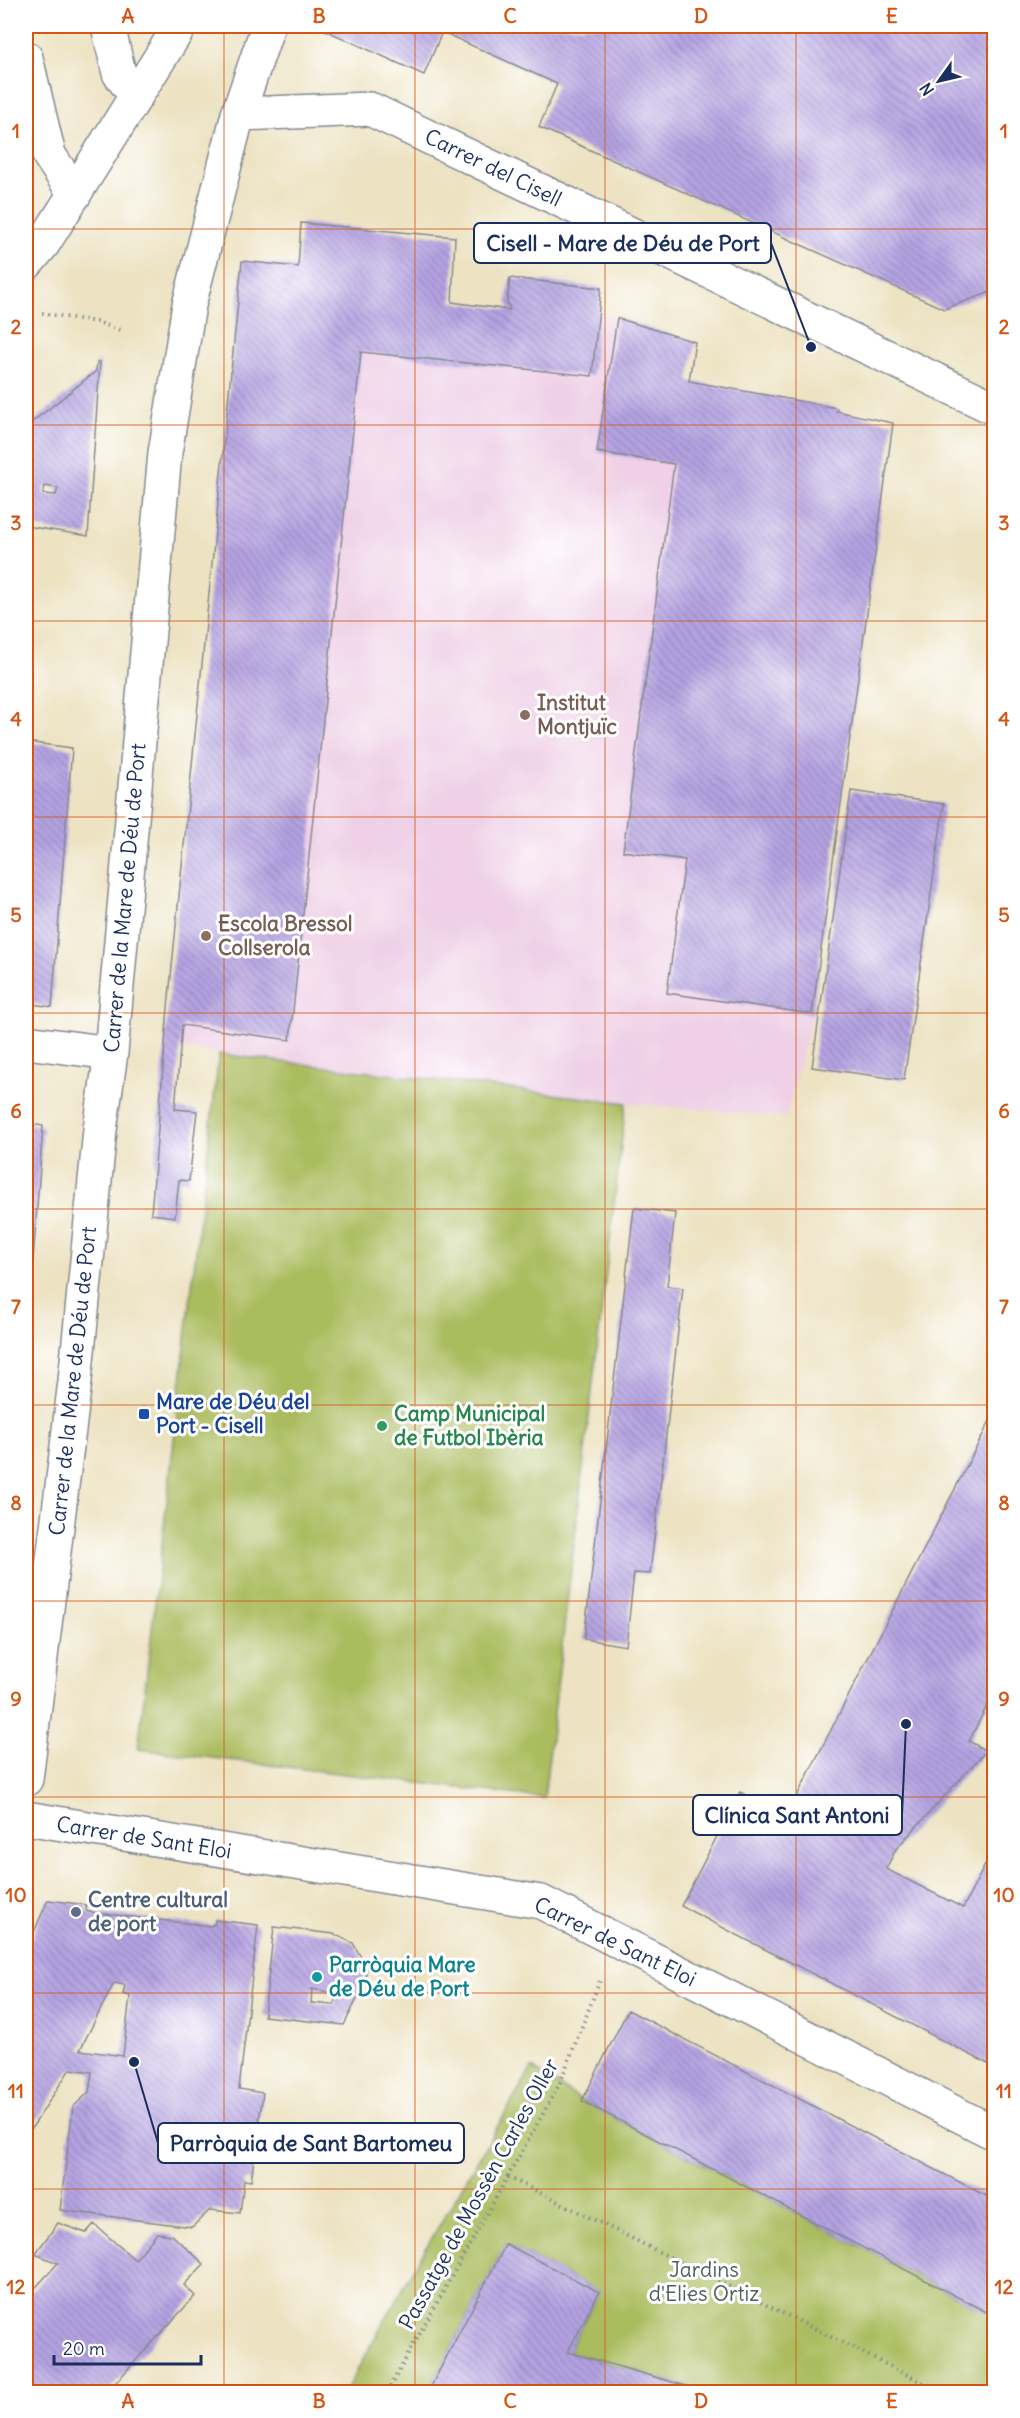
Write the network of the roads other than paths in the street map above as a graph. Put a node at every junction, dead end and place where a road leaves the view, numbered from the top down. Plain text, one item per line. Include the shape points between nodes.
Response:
1 (108, 26) edge
2 (180, 26) edge
3 (268, 26) edge
4 (26, 58) edge
5 (136, 96) junction
6 (237, 114) junction
7 (75, 194) junction
8 (34, 254) edge
9 (994, 408) edge
10 (26, 1042) edge
11 (111, 1053) junction
12 (26, 1779) edge
13 (26, 1818) edge
14 (994, 2133) edge

1 - 5 street via 119,73
2 - 5 street
3 - 6 street, Carrer de la Mare de Déu de Port
4 - 7 street via 49,155
5 - 7 street
6 - 9 street, Carrer del Cisell via 370,109
6 - 11 street, Carrer de la Mare de Déu de Port via 189,305 165,453
7 - 8 street
10 - 11 street
11 - 12 street, Carrer de la Mare de Déu de Port
13 - 14 street, Carrer de Sant Eloi via 541,1902

